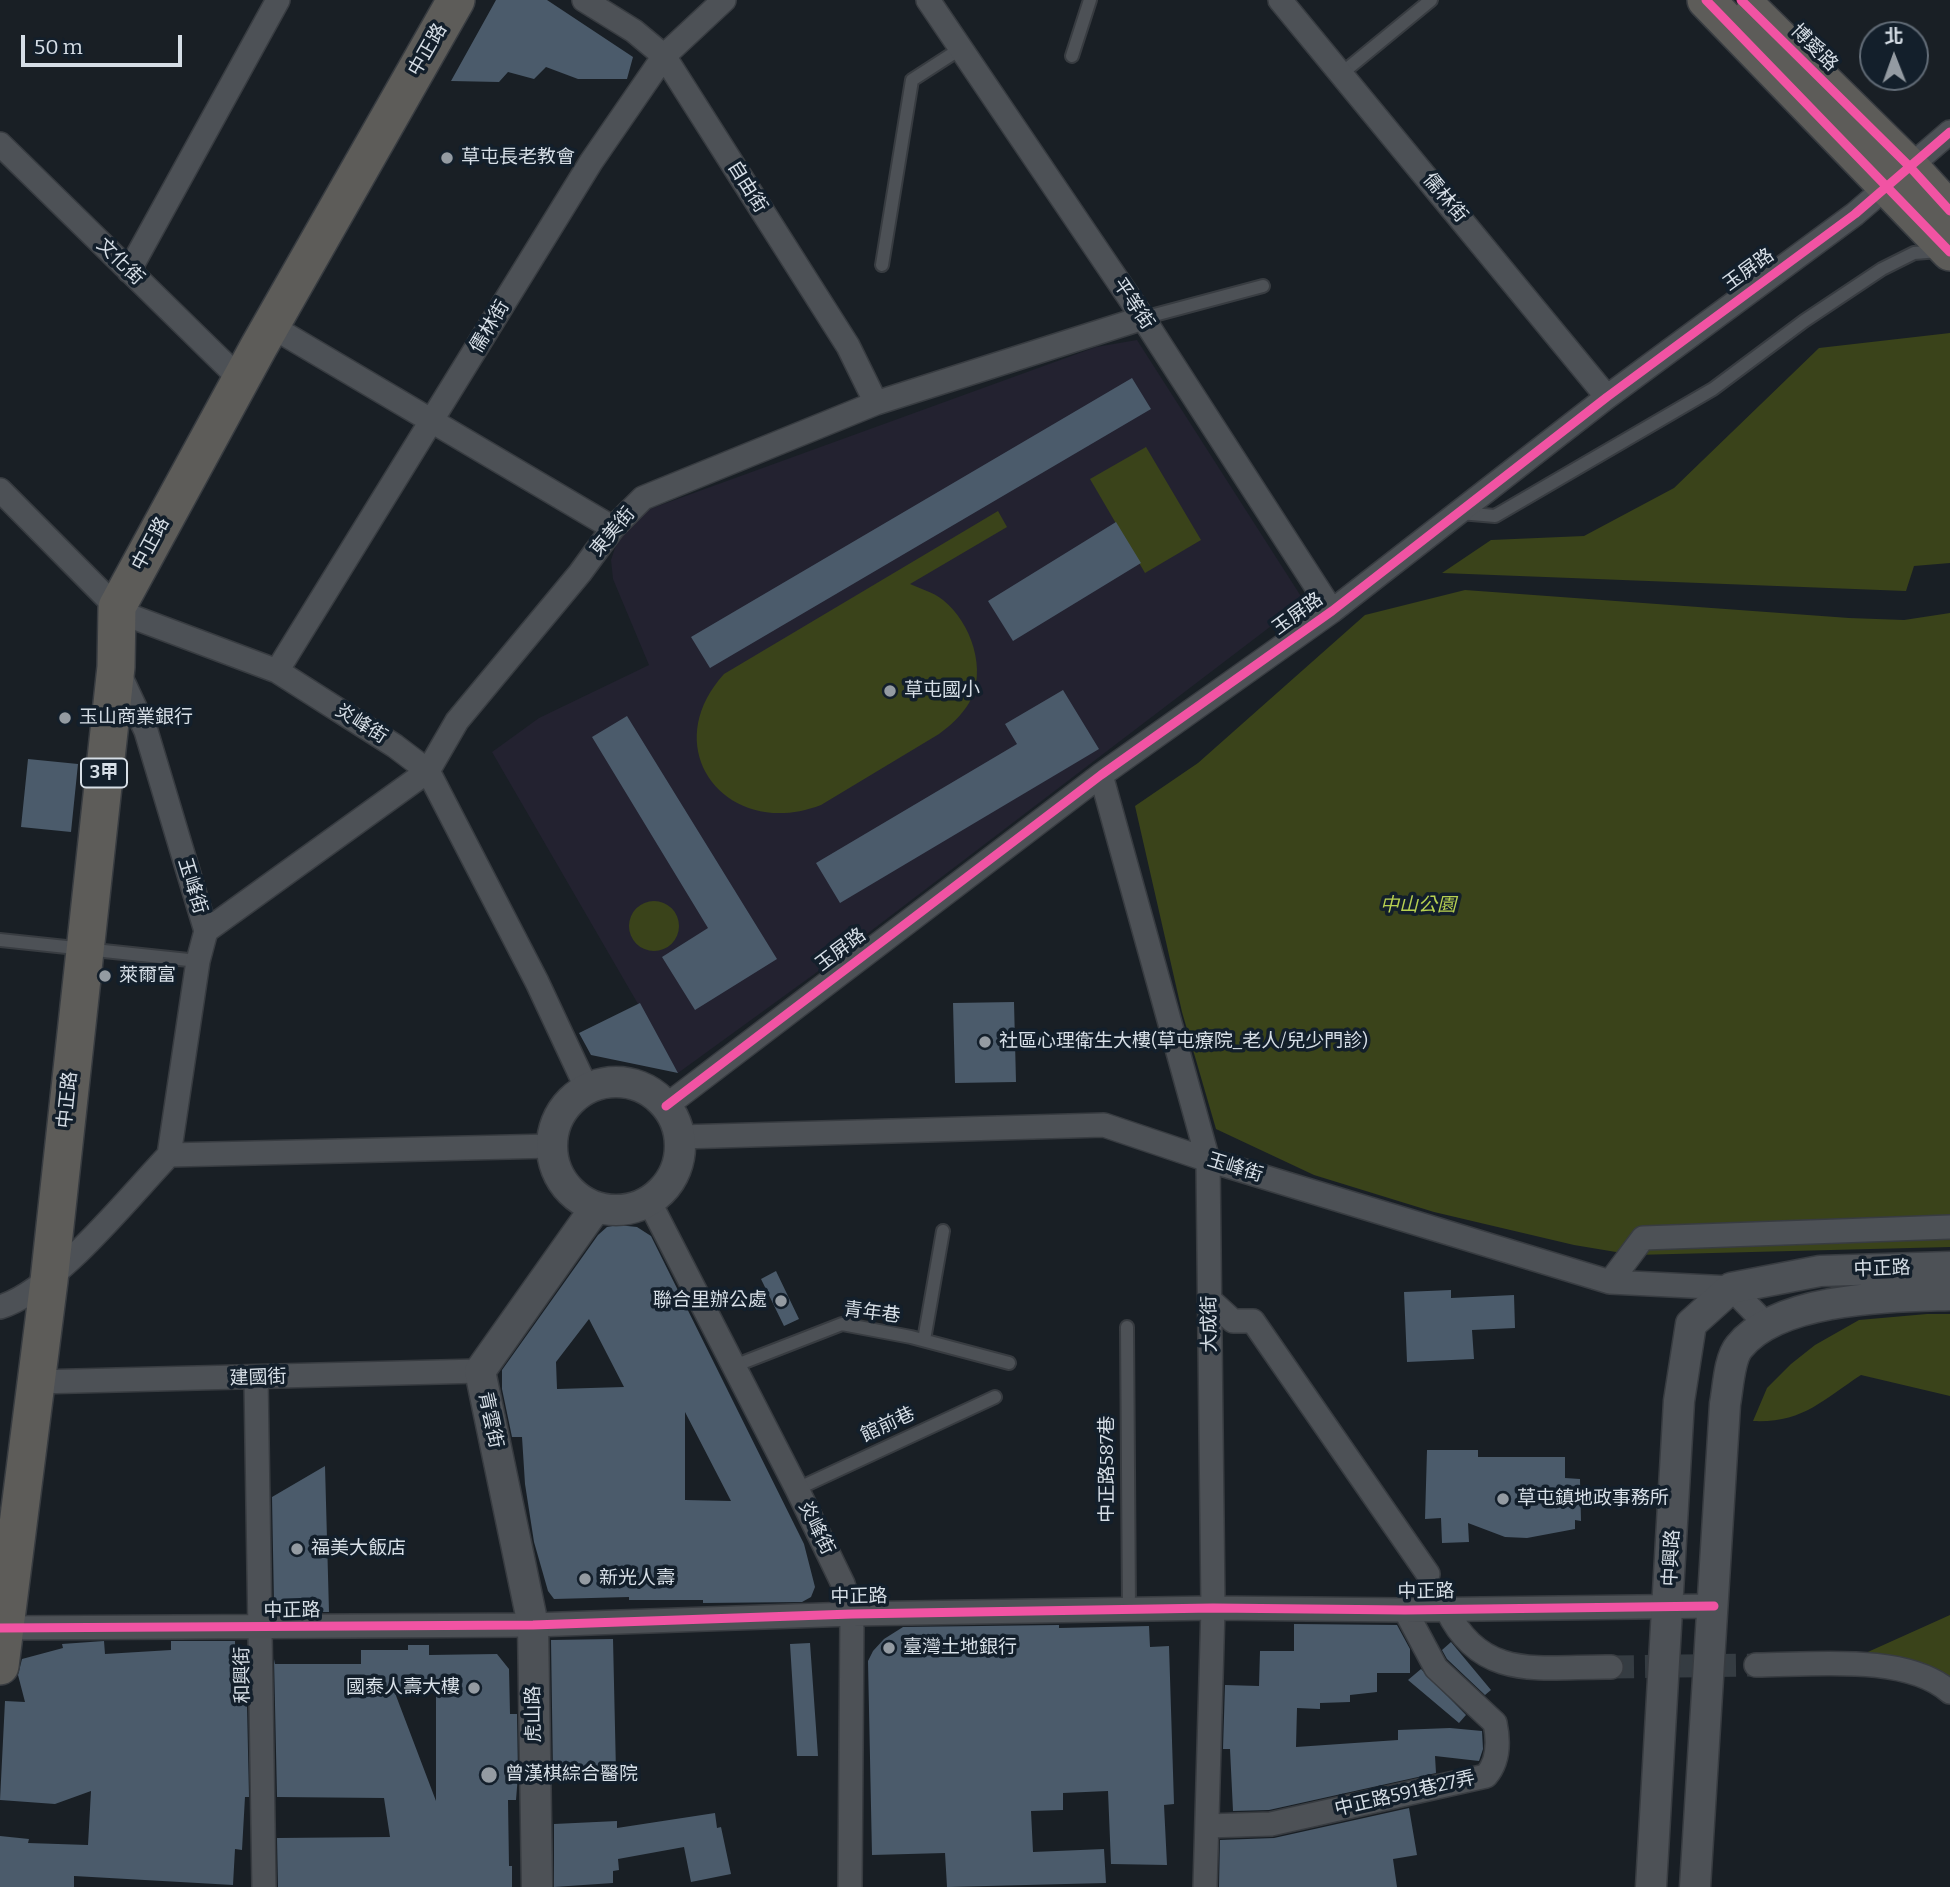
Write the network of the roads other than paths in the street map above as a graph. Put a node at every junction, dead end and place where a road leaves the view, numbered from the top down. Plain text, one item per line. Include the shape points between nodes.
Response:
1 (278, 0) edge
2 (456, 0) edge
3 (584, 0) edge
4 (724, 0) edge
5 (928, 0) edge
6 (1090, 0) edge
7 (1280, 0) edge
8 (1431, 0) edge
9 (1706, 0) edge
10 (1741, 0) edge
11 (960, 49) junction
12 (664, 56) junction
13 (1072, 56) dead end
14 (1341, 74) junction
15 (1946, 135) edge
16 (0, 144) edge
17 (1898, 176) junction
18 (1950, 211) edge
19 (1949, 250) edge
20 (882, 265) dead end
21 (129, 271) junction
22 (1263, 286) dead end
23 (1143, 318) junction
24 (271, 326) junction
25 (240, 379) junction
26 (1607, 397) junction
27 (876, 403) junction
28 (433, 419) junction
29 (0, 491) edge
30 (1460, 513) junction
31 (613, 528) junction
32 (117, 607) junction
33 (1332, 611) junction
34 (116, 667) junction
35 (277, 671) junction
36 (428, 771) junction
37 (1101, 775) junction
38 (206, 931) junction
39 (0, 940) edge
40 (85, 949) junction
41 (198, 961) junction
42 (587, 1089) junction
43 (666, 1106) junction
44 (680, 1137) junction
45 (552, 1146) junction
46 (169, 1155) junction
47 (1208, 1160) junction
48 (649, 1201) junction
49 (596, 1207) junction
50 (1950, 1227) edge
51 (943, 1231) dead end
52 (1950, 1267) edge
53 (49, 1280) junction
54 (1610, 1282) junction
55 (1731, 1288) junction
56 (1950, 1294) edge
57 (1210, 1300) junction
58 (0, 1307) edge
59 (1765, 1323) junction
60 (1127, 1327) dead end
61 (924, 1340) junction
62 (1009, 1363) dead end
63 (734, 1366) junction
64 (480, 1371) junction
65 (256, 1378) junction
66 (36, 1382) junction
67 (995, 1397) dead end
68 (797, 1489) junction
69 (1428, 1574) dead end
70 (1669, 1605) junction
71 (1714, 1606) junction
72 (1213, 1608) junction
73 (1447, 1609) junction
74 (1405, 1610) junction
75 (1129, 1611) junction
76 (852, 1614) junction
77 (533, 1625) junction
78 (2, 1628) edge
79 (260, 1629) junction
80 (1756, 1665) tunnel mouth
81 (0, 1666) edge
82 (1611, 1667) tunnel mouth
83 (1950, 1692) edge
84 (1207, 1826) junction
85 (264, 1887) edge
86 (537, 1887) edge
87 (850, 1887) edge
88 (1205, 1887) edge
89 (1651, 1887) edge
90 (1695, 1887) edge

1 - 21 street
2 - 24 main road, 中正路 / 3甲
3 - 12 street, 自由街
4 - 12 street, 儒林街
5 - 11 street, 平等街
6 - 13 lane
7 - 14 street, 儒林街
8 - 14 lane
9 - 17 main road, 博愛路
10 - 17 main road, 博愛路
11 - 20 lane via 912,80
11 - 23 street, 平等街
12 - 27 street, 自由街 via 848,346
12 - 28 street, 儒林街 via 591,162
14 - 26 street, 儒林街
15 - 17 street, 玉屏路
16 - 21 street, 文化街
17 - 18 main road, 博愛路
17 - 19 main road, 博愛路
17 - 26 street, 玉屏路 via 1855,214
19 - 30 lane via 1914,253 1882,269 1713,389 1495,516
21 - 25 street, 文化街
22 - 23 lane
23 - 27 street, 東美街
23 - 33 street, 平等街
24 - 25 main road, 中正路 / 3甲
24 - 28 street
25 - 32 main road, 中正路 / 3甲
26 - 30 street, 玉屏路
27 - 31 street, 東美街 via 643,498
28 - 31 street
28 - 35 street, 儒林街
29 - 32 street, 炎峰街
30 - 33 street, 玉屏路
31 - 36 street, 東美街 via 457,721
32 - 34 main road, 中正路 / 3甲
32 - 35 street, 炎峰街 via 122,613
33 - 37 street, 玉屏路
34 - 38 street, 玉峰街 via 146,731
34 - 40 main road, 中正路 / 3甲
35 - 36 street, 炎峰街
36 - 38 street, 東美街
36 - 42 street, 炎峰街
37 - 43 street, 玉屏路
37 - 47 street, 大成街
38 - 41 street, 玉峰街
39 - 40 lane
40 - 41 lane
40 - 53 main road, 中正路 / 3甲
41 - 46 street, 玉峰街
42 - 43 street via 629,1083
42 - 45 street via 562,1112
43 - 44 street
44 - 47 street, 玉峰街 via 1104,1125
44 - 48 street via 674,1174
45 - 46 street
45 - 49 street via 564,1183
46 - 53 street
47 - 54 street, 玉峰街
47 - 57 street, 大成街
48 - 49 street via 632,1208
48 - 63 street, 炎峰街
49 - 64 street, 青雲街
50 - 54 street via 1643,1238
51 - 61 lane
52 - 55 street, 中正路 via 1820,1271
53 - 58 street
53 - 66 main road, 中正路 / 3甲
54 - 55 street, 玉峰街
55 - 59 street
55 - 70 street, 中興路 via 1691,1324 1679,1401
56 - 59 street, 中正路 via 1837,1303
57 - 69 street via 1233,1321 1253,1321
57 - 72 street, 大成街
59 - 71 street via 1737,1348 1725,1404
60 - 75 lane, 中正路587巷
61 - 62 lane, 青年巷
61 - 63 lane, 青年巷 via 842,1324
63 - 68 street, 炎峰街
64 - 65 street, 建國街
64 - 77 street, 青雲街
65 - 66 street, 建國街
65 - 79 street, 和興街
66 - 78 main road, 中正路 / 3甲
67 - 68 lane, 館前巷
68 - 76 street, 炎峰街 via 843,1584
70 - 71 street, 中正路
70 - 73 street, 中正路
70 - 89 street, 中興路
71 - 90 street
72 - 74 street, 中正路
72 - 75 street, 中正路
72 - 84 street, 大成街
73 - 74 street, 中正路
73 - 82 street via 1465,1640 1507,1666
74 - 84 street, 中正路591巷27弄 via 1436,1668 1495,1723 1495,1766 1486,1776 1271,1824
75 - 76 street, 中正路
76 - 77 street, 中正路
76 - 87 street, 炎峰街
77 - 79 street, 中正路
77 - 86 street, 虎山路
78 - 79 street, 中正路
78 - 81 main road, 3甲
79 - 85 street, 和興街
80 - 83 street via 1900,1669 1936,1680
84 - 88 street, 大成街

